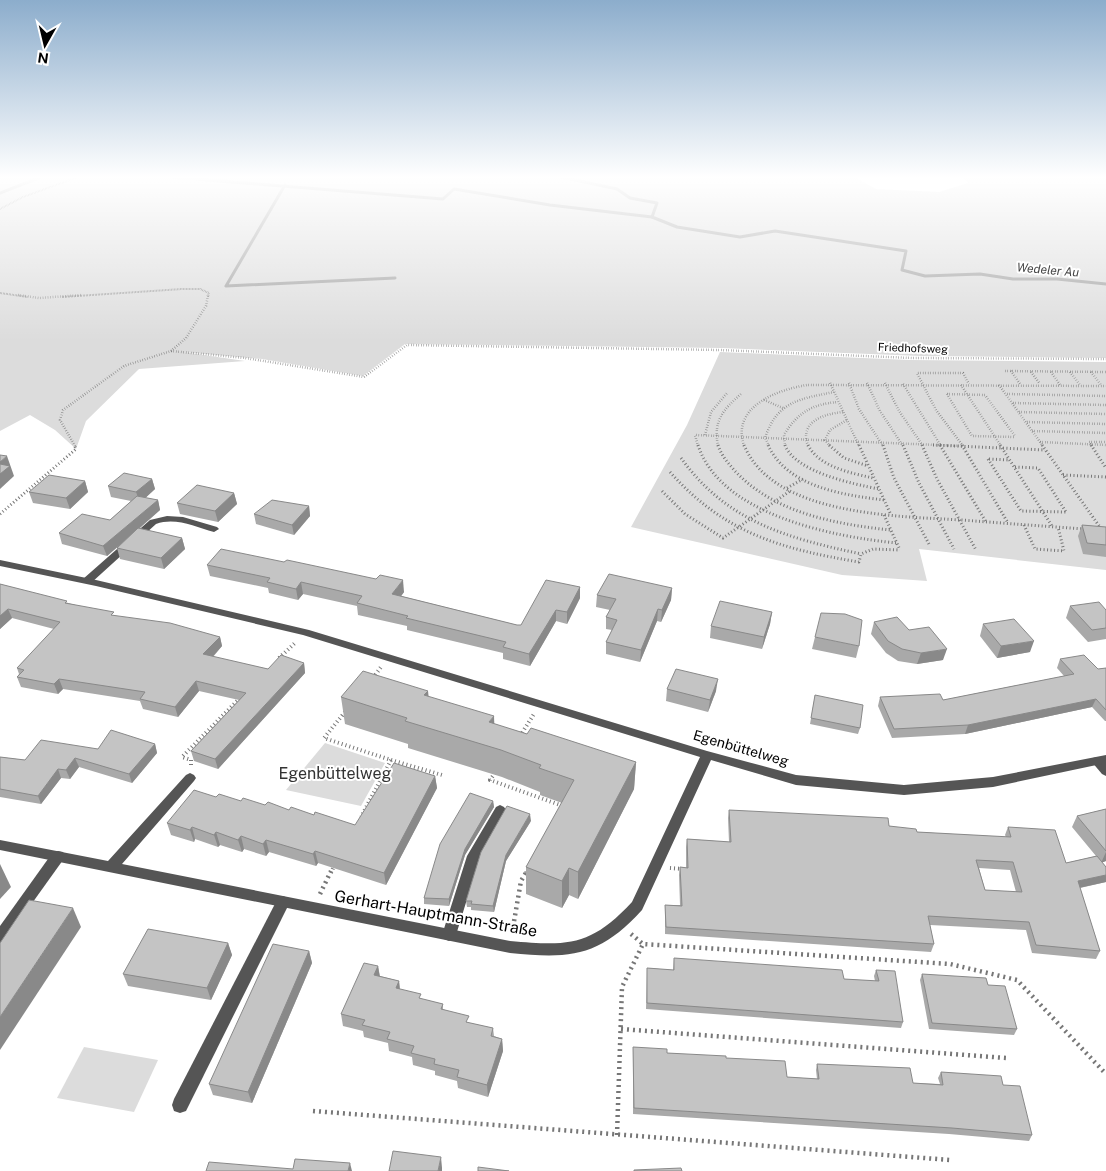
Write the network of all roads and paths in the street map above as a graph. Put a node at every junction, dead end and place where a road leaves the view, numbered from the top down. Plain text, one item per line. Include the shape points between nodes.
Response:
1 (0, 292) edge
2 (171, 351) junction
3 (1106, 359) edge
4 (1005, 371) dead end
5 (1011, 372) junction
6 (1031, 372) junction
7 (1051, 372) junction
8 (1070, 372) junction
9 (1091, 372) junction
10 (1106, 372) edge
11 (830, 383) junction
12 (848, 383) junction
13 (866, 383) junction
14 (885, 384) junction
15 (903, 384) junction
16 (924, 384) junction
17 (960, 384) junction
18 (969, 384) junction
19 (999, 385) junction
20 (1020, 385) junction
21 (1040, 385) junction
22 (1060, 385) junction
23 (1080, 385) junction
24 (1101, 386) junction
25 (1106, 386) edge
26 (834, 392) junction
27 (727, 393) dead end
28 (742, 394) dead end
29 (1006, 394) junction
30 (966, 395) junction
31 (1106, 396) edge
32 (764, 400) junction
33 (838, 402) junction
34 (1013, 403) junction
35 (1106, 405) edge
36 (784, 408) junction
37 (843, 412) junction
38 (1019, 412) junction
39 (1106, 414) edge
40 (847, 420) junction
41 (1026, 422) junction
42 (1106, 424) edge
43 (1032, 431) junction
44 (1106, 433) edge
45 (705, 435) junction
46 (716, 436) junction
47 (994, 436) junction
48 (741, 437) junction
49 (765, 438) junction
50 (784, 438) junction
51 (806, 439) junction
52 (825, 440) junction
53 (856, 441) junction
54 (1040, 442) junction
55 (882, 443) junction
56 (1106, 443) edge
57 (902, 444) junction
58 (1090, 444) junction
59 (923, 446) junction
60 (942, 446) junction
61 (963, 447) junction
62 (1003, 449) junction
63 (1045, 450) junction
64 (680, 458) dead end
65 (1010, 460) junction
66 (868, 466) junction
67 (1014, 467) junction
68 (1106, 468) edge
69 (670, 472) dead end
70 (1063, 475) junction
71 (1106, 477) edge
72 (873, 478) junction
73 (804, 479) junction
74 (786, 488) junction
75 (879, 489) junction
76 (662, 490) dead end
77 (791, 490) junction
78 (884, 500) junction
79 (776, 501) junction
80 (762, 510) junction
81 (1042, 512) junction
82 (0, 514) edge
83 (884, 515) junction
84 (891, 515) junction
85 (915, 517) junction
86 (940, 519) junction
87 (749, 520) junction
88 (960, 520) junction
89 (986, 522) junction
90 (1008, 524) junction
91 (1024, 525) junction
92 (1053, 527) junction
93 (1058, 527) junction
94 (737, 528) junction
95 (214, 529) dead end
96 (1084, 529) edge
97 (890, 530) junction
98 (1093, 530) edge
99 (1104, 531) edge
100 (897, 543) junction
101 (930, 546) dead end
102 (954, 549) dead end
103 (976, 550) dead end
104 (862, 554) junction
105 (0, 563) edge
106 (87, 581) junction
107 (305, 632) junction
108 (390, 657) junction
109 (278, 660) edge
110 (372, 679) edge
111 (244, 694) edge
112 (542, 704) junction
113 (348, 709) edge
114 (516, 742) edge
115 (708, 755) junction
116 (391, 760) junction
117 (1102, 760) edge
118 (501, 765) edge
119 (1106, 771) edge
120 (442, 775) dead end
121 (190, 778) joint
122 (500, 810) dead end
123 (561, 815) edge
124 (359, 821) edge
125 (0, 845) edge
126 (58, 856) junction
127 (336, 864) edge
128 (531, 864) edge
129 (111, 866) junction
130 (656, 868) junction
131 (686, 869) edge
132 (283, 902) junction
133 (312, 908) junction
134 (449, 935) junction
135 (0, 937) edge
136 (510, 946) junction
137 (621, 1030) junction
138 (1006, 1058) dead end
139 (1106, 1074) edge
140 (180, 1105) dead end
141 (313, 1111) dead end
142 (617, 1135) junction
143 (950, 1160) dead end

1 - 2 path via 39,298 182,289 200,289 209,293 206,306 186,338
2 - 3 path, Friedhofsweg via 245,358 364,377 407,346 720,350 912,358
2 - 82 path via 124,366 63,410 60,420 76,449
4 - 5 path
5 - 6 path
5 - 20 path
6 - 7 path
6 - 21 path
7 - 8 path
7 - 22 path
8 - 9 path
8 - 23 path
9 - 10 path
9 - 24 path
11 - 12 path
11 - 26 path
11 - 32 path via 803,385
12 - 13 path
12 - 55 path via 859,409
13 - 14 path
13 - 57 path
14 - 15 path
14 - 59 path
15 - 16 path
15 - 60 path
16 - 17 path
16 - 18 path via 917,373 963,373
16 - 61 path via 936,410
17 - 18 path
17 - 30 path
18 - 19 path
19 - 20 path
19 - 29 path
20 - 21 path
21 - 22 path
22 - 23 path
23 - 24 path
24 - 25 path
26 - 33 path
26 - 36 path via 800,400
27 - 45 path via 711,410
28 - 46 path via 723,411
29 - 31 path
29 - 34 path
30 - 47 path
30 - 47 path via 946,394 972,436
30 - 47 path via 985,395 1015,437
32 - 36 path
32 - 48 path via 750,410 743,421
33 - 37 path
33 - 50 path via 824,403 798,415 788,425
34 - 35 path
34 - 38 path
36 - 49 path via 768,422
37 - 40 path
37 - 51 path via 813,422 807,429
38 - 39 path
38 - 41 path
40 - 52 path via 832,427
40 - 53 path
41 - 42 path
41 - 43 path
43 - 44 path
43 - 54 path
45 - 46 path
45 - 80 path via 695,435 707,466 721,482
46 - 48 path
46 - 79 path via 722,456 741,479
47 - 62 path
48 - 49 path
48 - 74 path via 745,453 761,471
49 - 50 path
49 - 73 path via 773,456
50 - 51 path
50 - 75 path via 788,450 816,472 847,484
51 - 52 path
51 - 72 path via 813,454 827,463
52 - 53 path
52 - 66 path via 830,449 841,457
53 - 55 path
53 - 66 path
54 - 58 path
54 - 63 path
55 - 57 path
55 - 85 path via 894,478
56 - 58 path
57 - 59 path
57 - 86 path
58 - 68 path
59 - 60 path
59 - 88 path
60 - 61 path
60 - 89 path via 961,484
61 - 62 path
61 - 90 path
62 - 63 path
62 - 65 path
63 - 70 path
64 - 87 path via 689,473 707,491
65 - 67 path
65 - 81 path via 988,459 1021,510
66 - 72 path
67 - 81 path
67 - 81 path via 1038,468 1066,512
69 - 94 path via 701,506
70 - 71 path
70 - 99 path
72 - 75 path
73 - 74 path
73 - 78 path via 833,492
74 - 77 path
75 - 78 path
76 - 94 path via 686,514 723,538
77 - 79 path
77 - 83 path via 827,505
78 - 84 path
79 - 80 path
79 - 97 path via 823,520
80 - 87 path
80 - 100 path via 829,534
81 - 92 path
83 - 84 path
83 - 97 path
84 - 85 path
85 - 86 path
85 - 101 path
86 - 88 path
86 - 102 path
87 - 94 path
87 - 104 path via 821,546
88 - 89 path
88 - 103 path
89 - 90 path
90 - 91 path
91 - 92 path
91 - 93 path via 1035,549 1064,551
92 - 93 path
93 - 96 path
94 - 104 path via 831,558 859,562
95 - 106 street via 170,518 160,519
97 - 100 path
98 - 99 path
100 - 104 path via 900,550 873,549
105 - 106 street, Egenbüttelweg
106 - 107 street, Egenbüttelweg
107 - 108 street, Egenbüttelweg
107 - 109 path
108 - 110 path
108 - 112 street, Egenbüttelweg
111 - 121 path via 182,757 191,760
112 - 114 path
112 - 115 street, Egenbüttelweg
113 - 116 path via 324,738
115 - 117 street, Egenbüttelweg via 796,780 904,790 993,782
115 - 130 street, Gerhart-Hauptmann-Straße
116 - 120 path
116 - 124 path
117 - 119 street
118 - 123 path via 490,780 566,806
121 - 129 street
122 - 134 street via 474,856
125 - 126 street, Gerhart-Hauptmann-Straße
126 - 129 street, Gerhart-Hauptmann-Straße
126 - 135 street
127 - 133 path
128 - 136 path via 521,881
129 - 132 street, Gerhart-Hauptmann-Straße
130 - 131 path
130 - 136 street, Gerhart-Hauptmann-Straße via 637,906 620,926 593,942 574,949 549,951
132 - 133 street, Gerhart-Hauptmann-Straße
132 - 140 street
133 - 134 street, Gerhart-Hauptmann-Straße
134 - 136 street, Gerhart-Hauptmann-Straße
137 - 138 path
137 - 139 path via 622,987 643,944 950,964 1017,980
137 - 142 path
141 - 142 path
142 - 143 path

